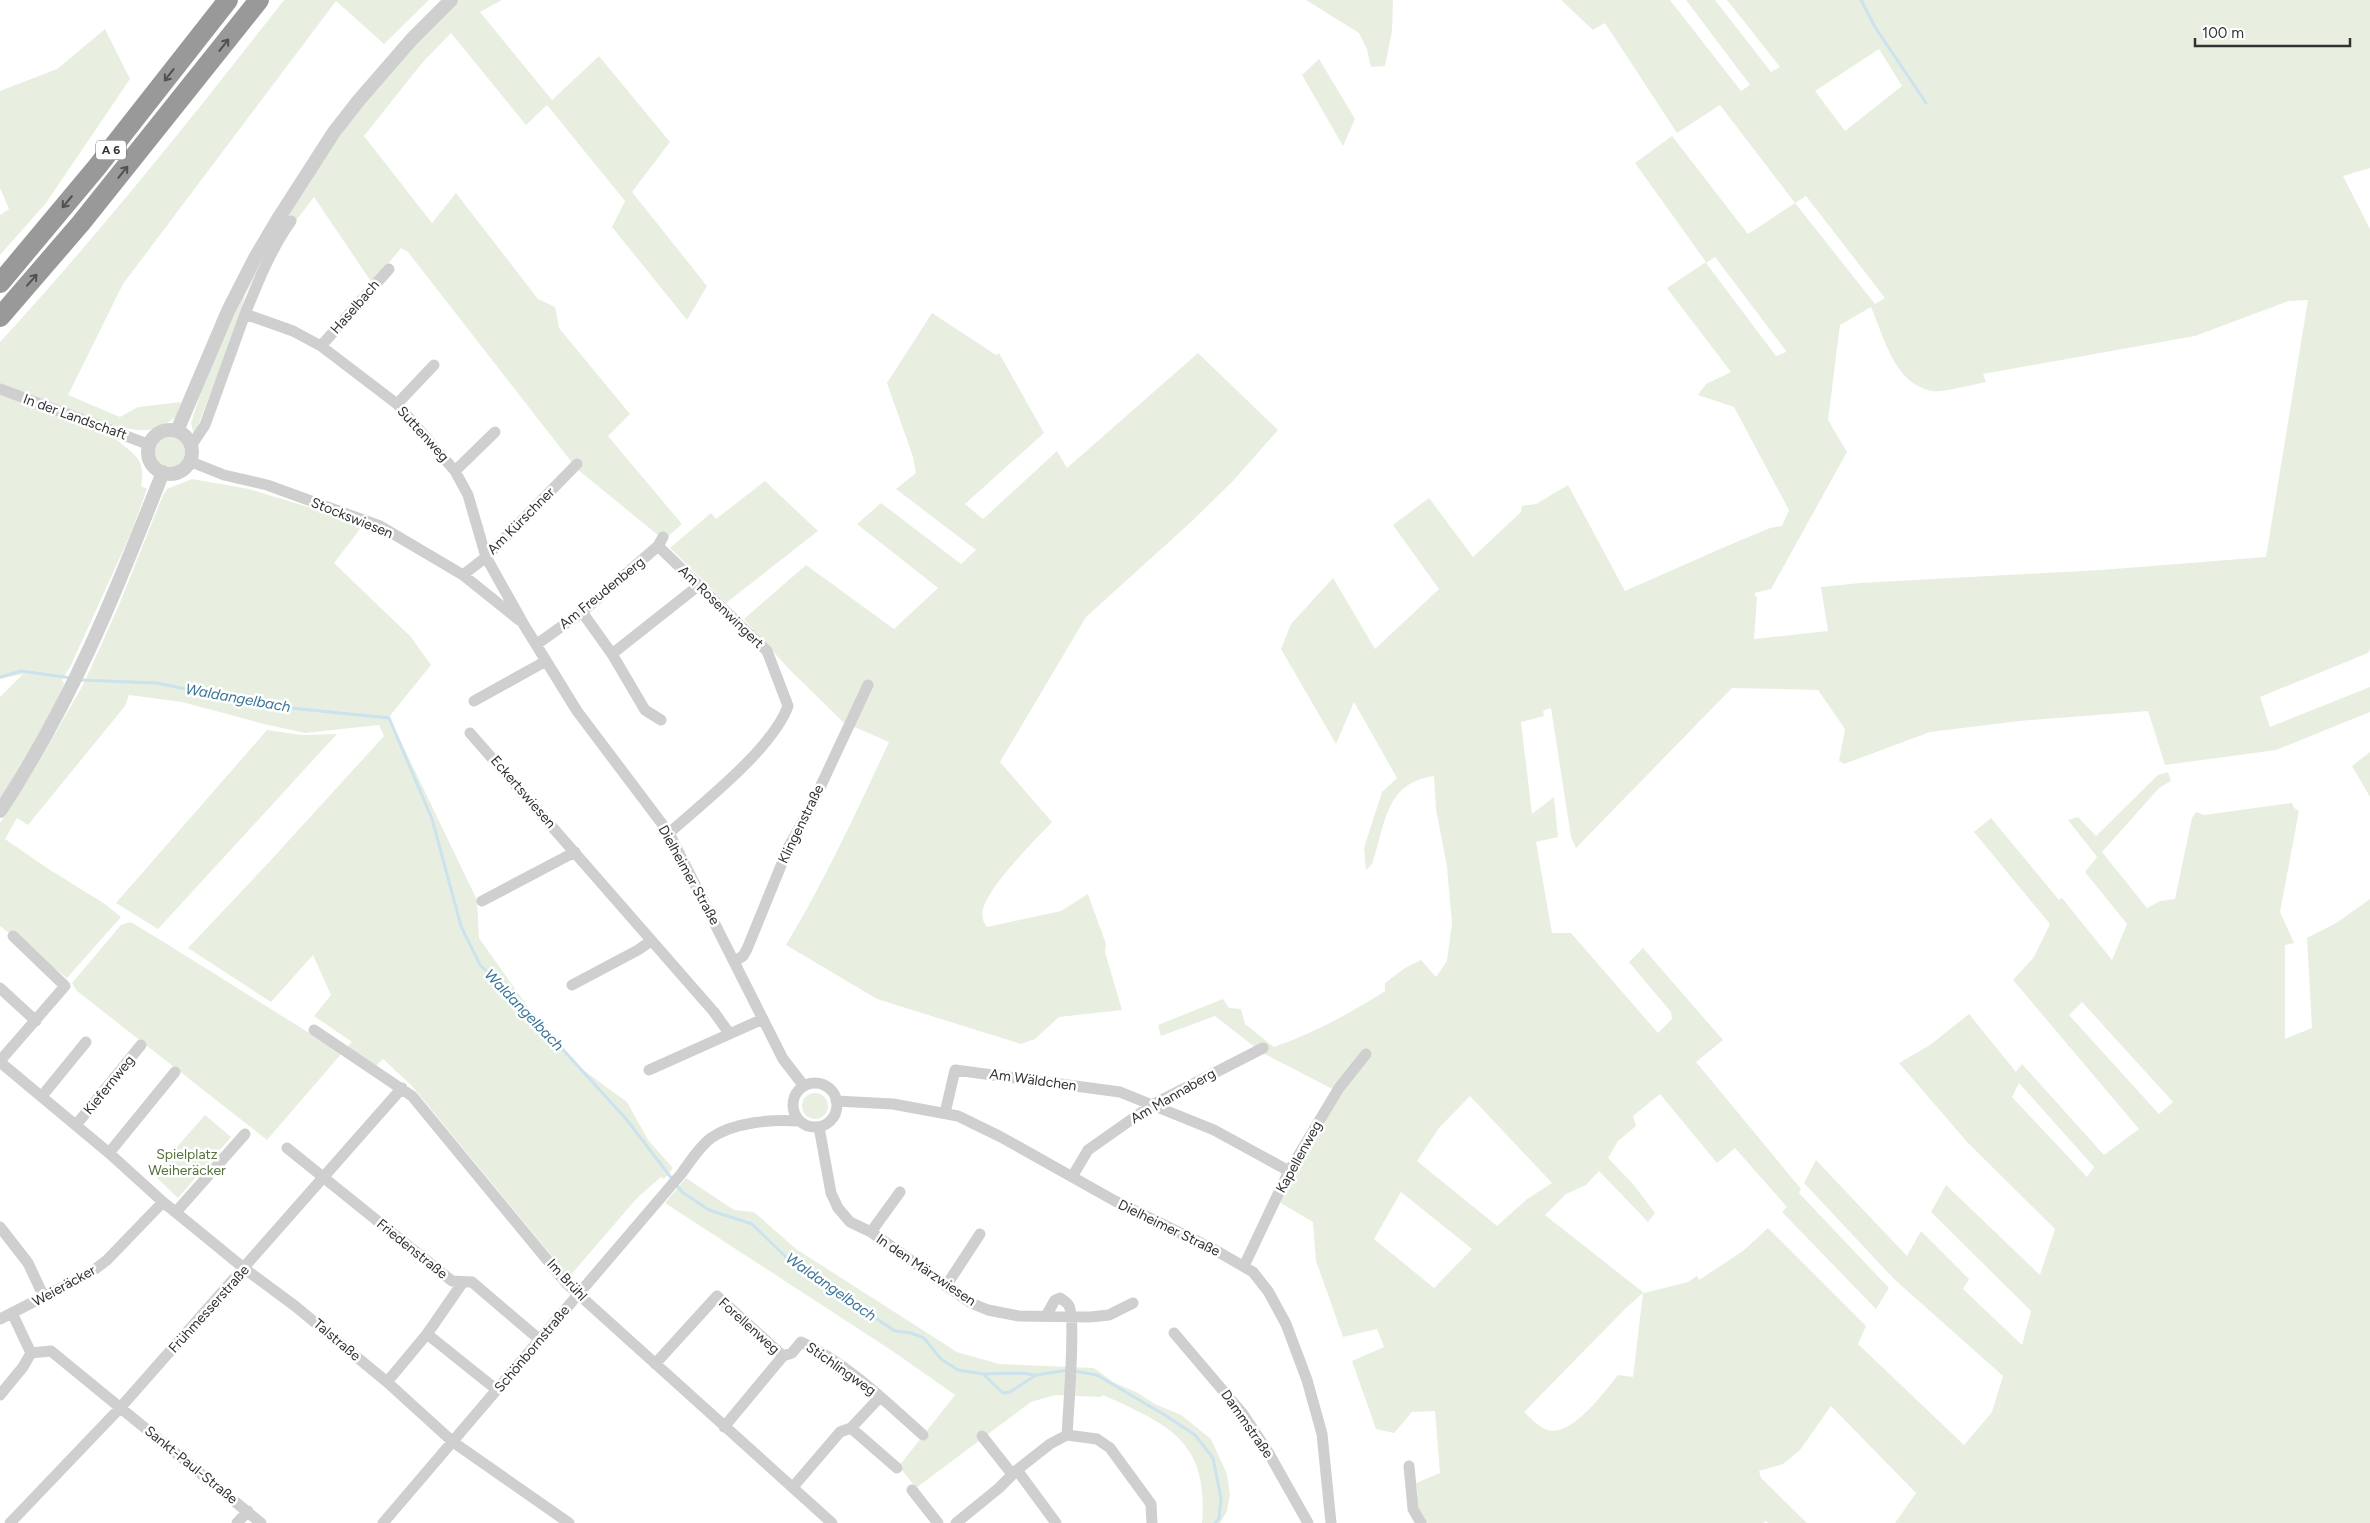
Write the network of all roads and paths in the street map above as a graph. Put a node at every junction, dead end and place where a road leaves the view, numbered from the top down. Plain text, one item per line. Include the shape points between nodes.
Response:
1 (228, 0) edge
2 (259, 0) edge
3 (451, 0) edge
4 (291, 221) dead end
5 (389, 269) dead end
6 (0, 283) edge
7 (245, 314) junction
8 (0, 317) edge
9 (321, 346) junction
10 (434, 365) dead end
11 (0, 389) edge
12 (397, 404) junction
13 (178, 431) junction
14 (495, 432) dead end
15 (195, 442) junction
16 (150, 445) junction
17 (190, 461) junction
18 (577, 464) dead end
19 (455, 471) junction
20 (163, 472) junction
21 (661, 542) joint
22 (486, 556) junction
23 (463, 575) junction
24 (698, 586) junction
25 (582, 612) junction
26 (524, 624) junction
27 (537, 644) junction
28 (612, 654) junction
29 (546, 661) junction
30 (868, 686) dead end
31 (474, 701) dead end
32 (661, 720) dead end
33 (470, 732) dead end
34 (0, 811) edge
35 (669, 833) junction
36 (575, 852) junction
37 (482, 901) dead end
38 (12, 936) dead end
39 (652, 941) junction
40 (735, 961) junction
41 (572, 985) dead end
42 (0, 988) edge
43 (762, 1019) junction
44 (36, 1021) junction
45 (314, 1030) dead end
46 (729, 1034) junction
47 (86, 1042) dead end
48 (141, 1045) dead end
49 (1262, 1048) dead end
50 (1366, 1054) dead end
51 (0, 1062) edge
52 (649, 1070) dead end
53 (175, 1072) dead end
54 (804, 1086) junction
55 (402, 1088) junction
56 (42, 1096) junction
57 (836, 1102) junction
58 (1152, 1105) junction
59 (792, 1107) junction
60 (945, 1112) junction
61 (782, 1120) junction
62 (800, 1121) junction
63 (76, 1125) junction
64 (818, 1127) junction
65 (245, 1134) dead end
66 (287, 1148) dead end
67 (109, 1153) junction
68 (1289, 1171) junction
69 (1072, 1177) junction
70 (324, 1178) junction
71 (900, 1192) dead end
72 (163, 1202) junction
73 (176, 1212) junction
74 (0, 1228) edge
75 (871, 1232) junction
76 (980, 1234) dead end
77 (1244, 1266) junction
78 (245, 1269) junction
79 (463, 1282) junction
80 (946, 1286) junction
81 (579, 1294) junction
82 (44, 1297) junction
83 (1133, 1303) dead end
84 (12, 1313) junction
85 (1046, 1316) junction
86 (1072, 1317) junction
87 (0, 1319) edge
88 (1174, 1333) dead end
89 (427, 1334) junction
90 (540, 1340) junction
91 (31, 1352) junction
92 (783, 1356) junction
93 (655, 1364) junction
94 (387, 1382) junction
95 (497, 1390) junction
96 (0, 1395) edge
97 (880, 1397) junction
98 (120, 1408) junction
99 (724, 1427) junction
100 (851, 1428) junction
101 (923, 1434) dead end
102 (1067, 1434) junction
103 (982, 1436) dead end
104 (453, 1442) junction
105 (1409, 1466) dead end
106 (897, 1468) dead end
107 (1014, 1472) junction
108 (793, 1487) junction
109 (912, 1490) dead end
110 (248, 1511) junction
111 (10, 1523) edge
112 (237, 1523) edge
113 (261, 1523) edge
114 (383, 1523) edge
115 (569, 1523) edge
116 (832, 1523) edge
117 (938, 1523) edge
118 (956, 1523) edge
119 (1056, 1523) edge
120 (1152, 1523) edge
121 (1308, 1523) edge
122 (1331, 1523) edge
123 (1420, 1523) edge

1 -> 6 highway, A 6 via 97,167
8 -> 2 highway, A 6 via 81,224
3 - 13 street via 364,94 334,132 278,219 228,311
4 - 7 street via 259,279
5 - 9 street, Haselbach
7 - 9 street, Suttenweg via 293,331
7 - 15 street
9 - 12 street, Suttenweg
10 - 12 street
11 - 16 street, In der Landschaft
12 - 19 street, Suttenweg
13 - 15 street
13 - 16 street via 161,432
14 - 19 street
15 - 17 street
16 - 20 street via 148,456 151,463
17 - 20 street via 175,473
17 - 23 street, Stockswiesen via 380,526
18 - 22 street, Am Kürschner
19 - 22 street, Suttenweg via 468,495
20 - 34 street via 141,533 90,651 23,776
21 - 24 street, Am Rosenwingert
21 - 25 street, Am Freudenberg
22 - 23 street, Am Kürschner
22 - 26 street, Suttenweg
23 - 26 street, Stockswiesen
24 - 28 street
24 - 35 street, Am Rosenwingert via 766,651 788,706 782,722 738,771
25 - 27 street, Am Freudenberg
25 - 28 street
26 - 27 street, Dielheimer Straße
27 - 29 street, Dielheimer Straße
28 - 32 street via 645,710
29 - 31 street
29 - 35 street, Dielheimer Straße via 577,711
30 - 40 street, Klingenstraße via 789,846 747,950
33 - 36 street, Eckertswiesen
35 - 40 street, Dielheimer Straße
36 - 37 street
36 - 39 street, Eckertswiesen
38 - 44 street via 65,986
39 - 41 street
39 - 46 street, Eckertswiesen
40 - 43 street, Dielheimer Straße
42 - 44 street
43 - 46 street
43 - 54 street, Dielheimer Straße via 783,1059
44 - 51 street
45 - 55 street, Im Brühl
46 - 52 street
47 - 56 street
48 - 63 street, Kiefernweg
49 - 58 street, Am Mannaberg
50 - 68 street, Kapellenweg via 1339,1088
51 - 56 street, Talstraße
53 - 67 street
54 - 57 street via 820,1084 833,1094
54 - 59 street via 795,1095
55 - 70 street, Frühmesserstraße
55 - 81 street, Im Brühl via 567,1284
56 - 63 street, Talstraße
57 - 60 street, Dielheimer Straße via 893,1104
57 - 64 street via 835,1113 829,1122
58 - 60 street, Am Wäldchen via 1120,1092 955,1070
58 - 68 street via 1214,1130
58 - 69 street, Am Mannaberg via 1088,1150
59 - 61 street
59 - 62 street
60 - 69 street, Dielheimer Straße via 1001,1137
61 - 62 street, Schönbornstraße
61 - 81 street, Schönbornstraße via 731,1129 702,1146
62 - 64 street
63 - 67 street, Talstraße
64 - 75 street, In den Märzwiesen via 828,1182 838,1208 850,1222
65 - 73 street
66 - 70 street, Friedenstraße
67 - 72 street, Talstraße
68 - 77 street, Kapellenweg
69 - 77 street, Dielheimer Straße
70 - 78 street, Frühmesserstraße
70 - 79 street, Friedenstraße via 452,1281
71 - 75 street
72 - 73 street, Talstraße
72 - 82 street, Weieräcker via 107,1260 90,1273
73 - 78 street, Talstraße
74 - 82 street via 28,1263
75 - 80 street, In den Märzwiesen
76 - 80 street
77 - 122 street, Dielheimer Straße via 1254,1272 1286,1324 1307,1380 1322,1434
78 - 94 street, Talstraße
78 - 98 street, Frühmesserstraße
79 - 89 street
79 - 90 street, Friedenstraße via 472,1282
80 - 85 street, In den Märzwiesen via 988,1310 1019,1316
81 - 90 street, Schönbornstraße
81 - 93 street, Im Brühl
82 - 84 street, Weieräcker
83 - 86 street, In den Märzwiesen via 1109,1315
84 - 87 street, Weieräcker
84 - 91 street
85 - 86 street, In den Märzwiesen
85 - 86 street via 1055,1300 1060,1298 1070,1306
86 - 102 street
88 - 121 street, Dammstraße via 1243,1414
89 - 94 street
89 - 95 street
90 - 95 street, Schönbornstraße
91 - 96 street
91 - 98 street, Sankt-Paul-Straße via 50,1352
92 - 93 street, Forellenweg via 717,1296
92 - 97 street, Stichlingweg via 792,1353 801,1342 817,1350
92 - 99 street
93 - 99 street, Im Brühl
94 - 104 street, Talstraße
95 - 104 street, Schönbornstraße
97 - 100 street, Stichlingweg
97 - 101 street, Stichlingweg
98 - 110 street, Sankt-Paul-Straße
98 - 111 street, Frühmesserstraße
99 - 108 street, Im Brühl
100 - 106 street
100 - 108 street, Stichlingweg via 840,1432
102 - 107 street
102 - 120 street via 1097,1439 1110,1448 1151,1504
103 - 107 street
104 - 114 street, Schönbornstraße
104 - 115 street, Talstraße
105 - 123 street via 1413,1509
107 - 118 street
107 - 119 street
108 - 116 street, Im Brühl
109 - 117 street
110 - 112 street
110 - 113 street, Sankt-Paul-Straße

